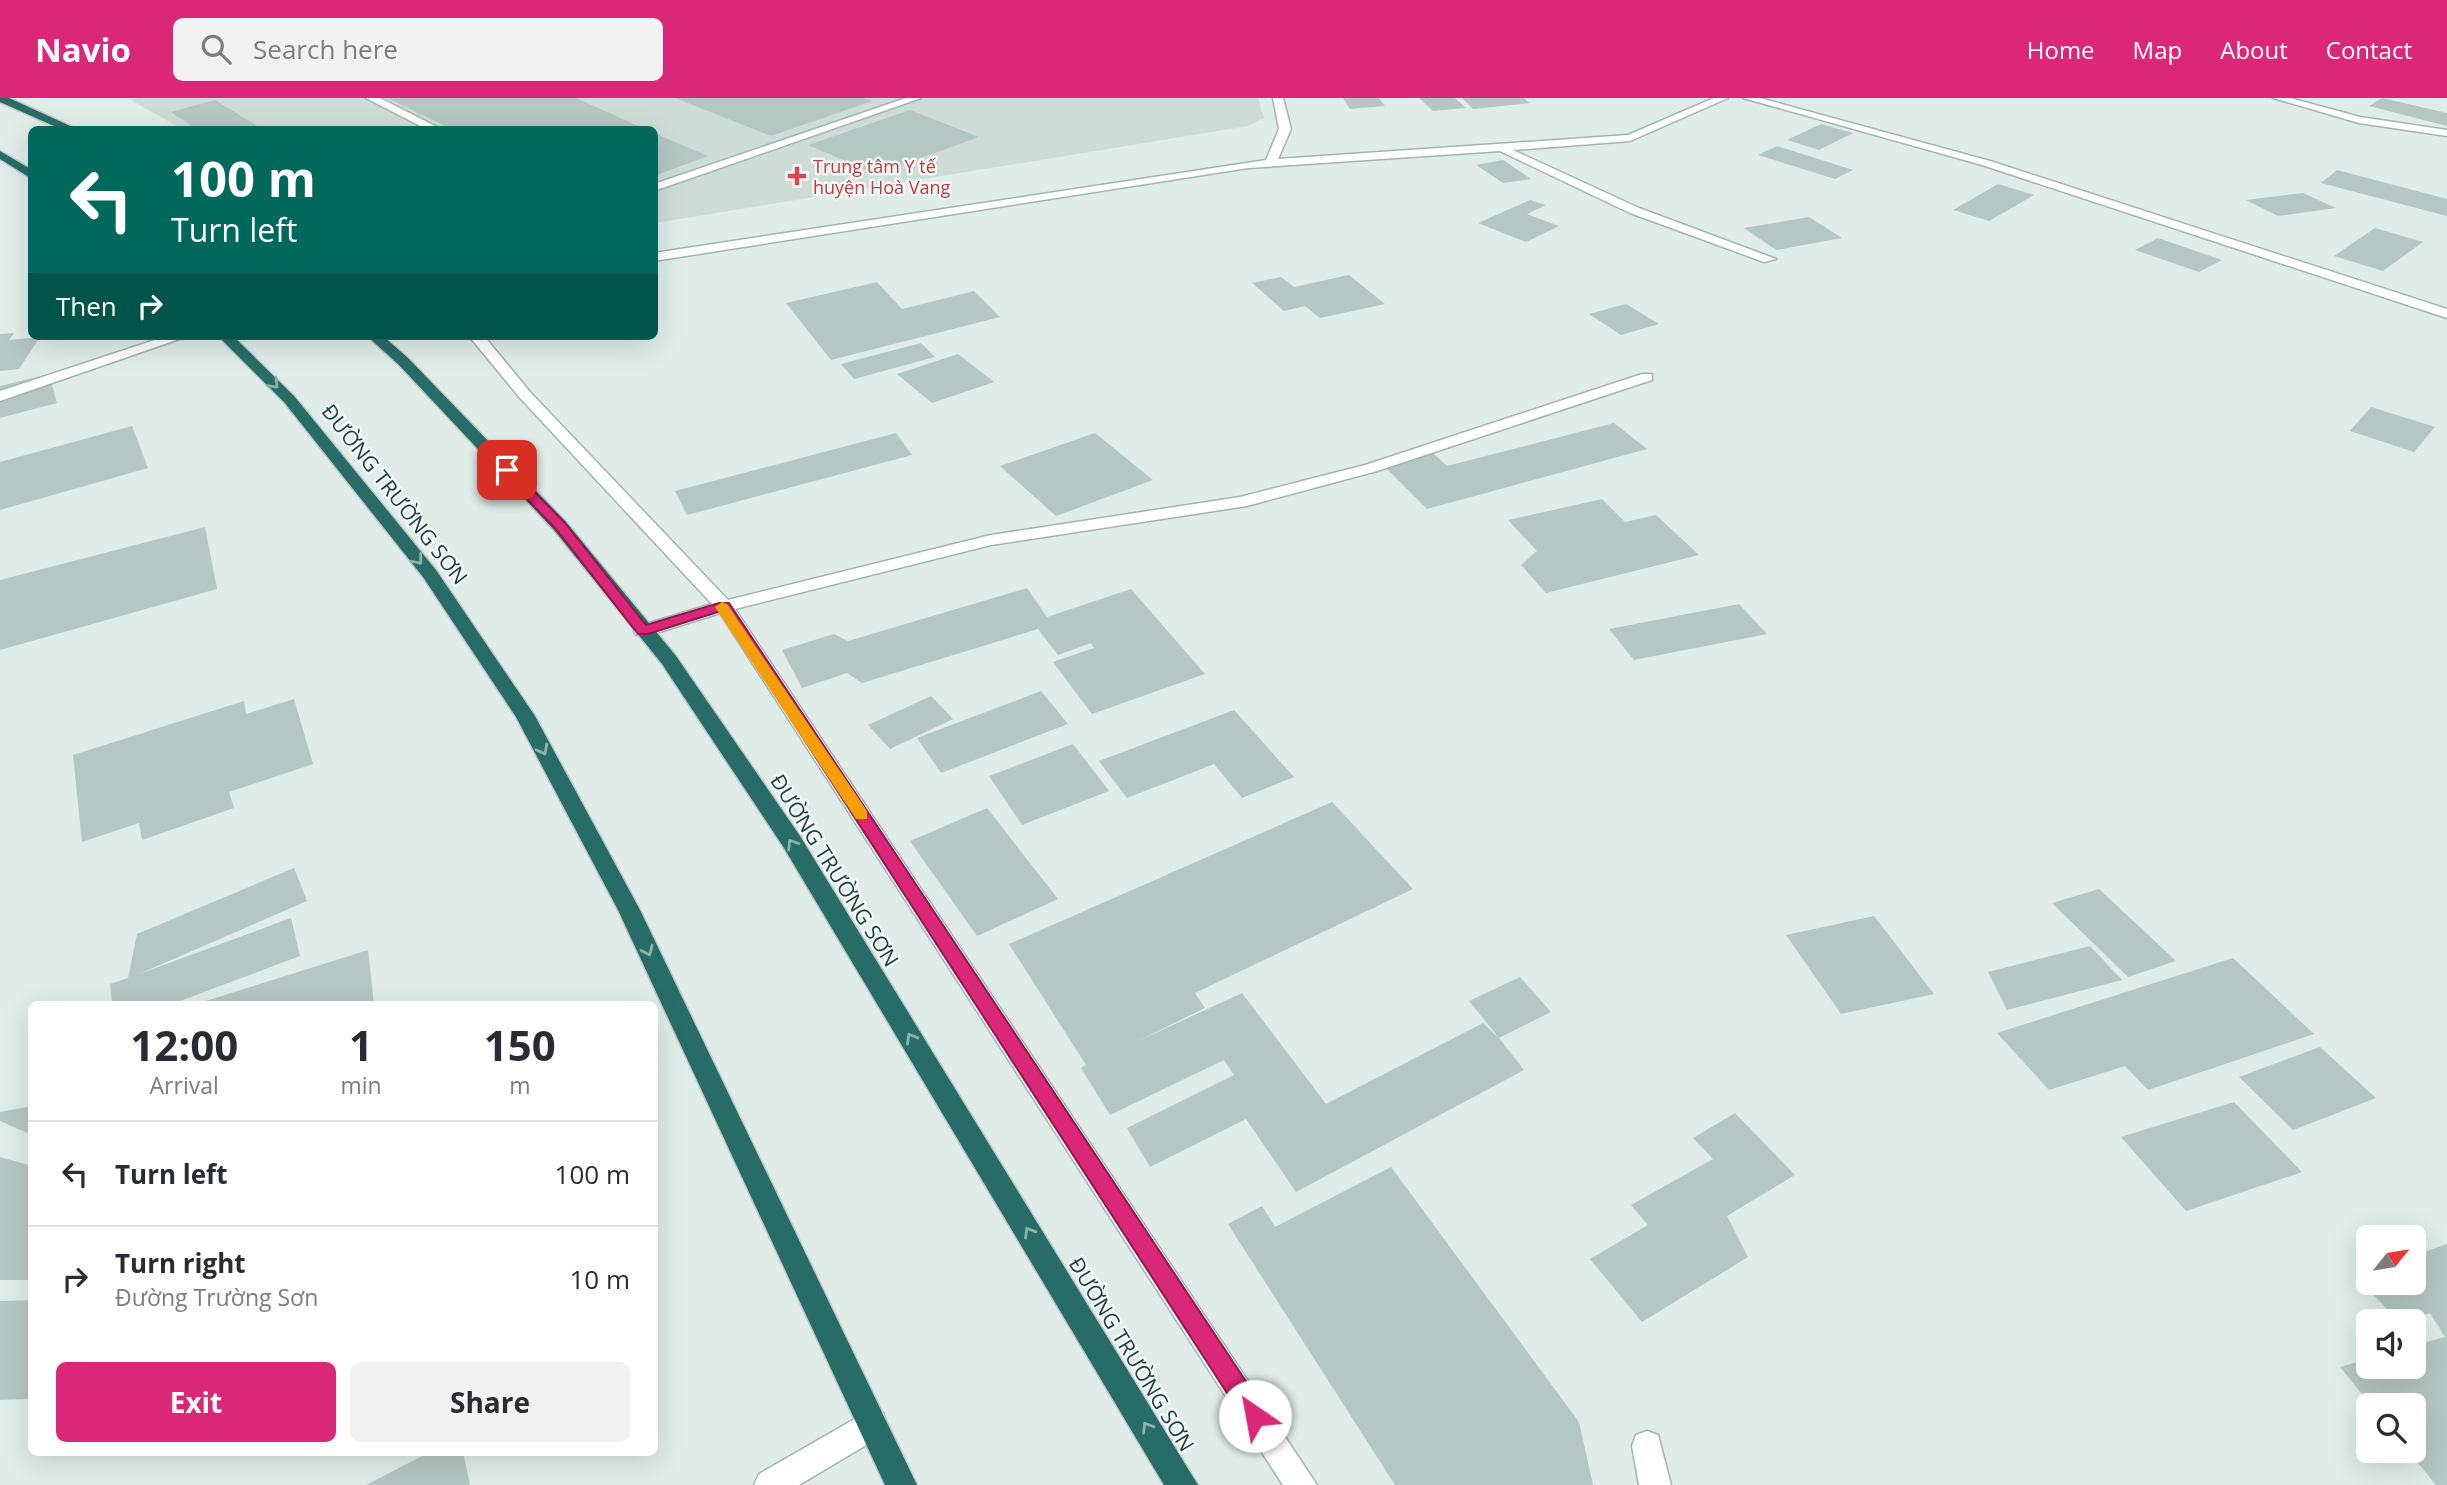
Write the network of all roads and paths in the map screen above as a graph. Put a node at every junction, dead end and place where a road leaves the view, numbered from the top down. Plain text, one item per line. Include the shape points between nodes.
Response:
1 (0, 98) edge
2 (371, 98) edge
3 (916, 98) edge
4 (1278, 98) edge
5 (1723, 98) edge
6 (1748, 98) edge
7 (2278, 98) edge
8 (65, 126) edge
9 (430, 126) edge
10 (2447, 133) edge
11 (1503, 149) junction
12 (0, 154) edge
13 (1271, 162) junction
14 (28, 173) edge
15 (658, 187) edge
16 (658, 256) edge
17 (1769, 259) dead end
18 (2447, 314) edge
19 (169, 340) edge
20 (229, 340) edge
21 (379, 340) edge
22 (479, 340) edge
23 (1647, 377) dead end
24 (0, 396) edge
25 (724, 606) junction
26 (643, 631) junction
27 (872, 1424) junction
28 (1647, 1446) dead end
29 (770, 1485) edge
30 (901, 1485) edge
31 (1182, 1485) edge
32 (1301, 1485) edge
33 (1655, 1485) edge

1 - 8 highway
2 - 9 street
3 - 15 street
4 - 13 street via 1285,129
5 - 11 street via 1630,138
6 - 18 street via 1998,167
7 - 10 street via 2359,120
11 - 13 street
11 - 17 street via 1668,225
12 - 14 highway
13 - 16 street
19 - 24 street
20 -> 27 highway, ĐƯỜNG TRƯỜNG SƠN via 289,399 430,574 525,716 629,910
21 - 26 highway, ĐƯỜNG TRƯỜNG SƠN via 560,526
22 - 25 street via 524,395
23 - 25 street via 1371,468 1241,502 990,540
25 - 26 street
25 - 32 street
31 -> 26 highway, ĐƯỜNG TRƯỜNG SƠN via 792,842 668,660
27 - 29 street
27 - 30 highway, ĐƯỜNG TRƯỜNG SƠN
28 - 33 street

